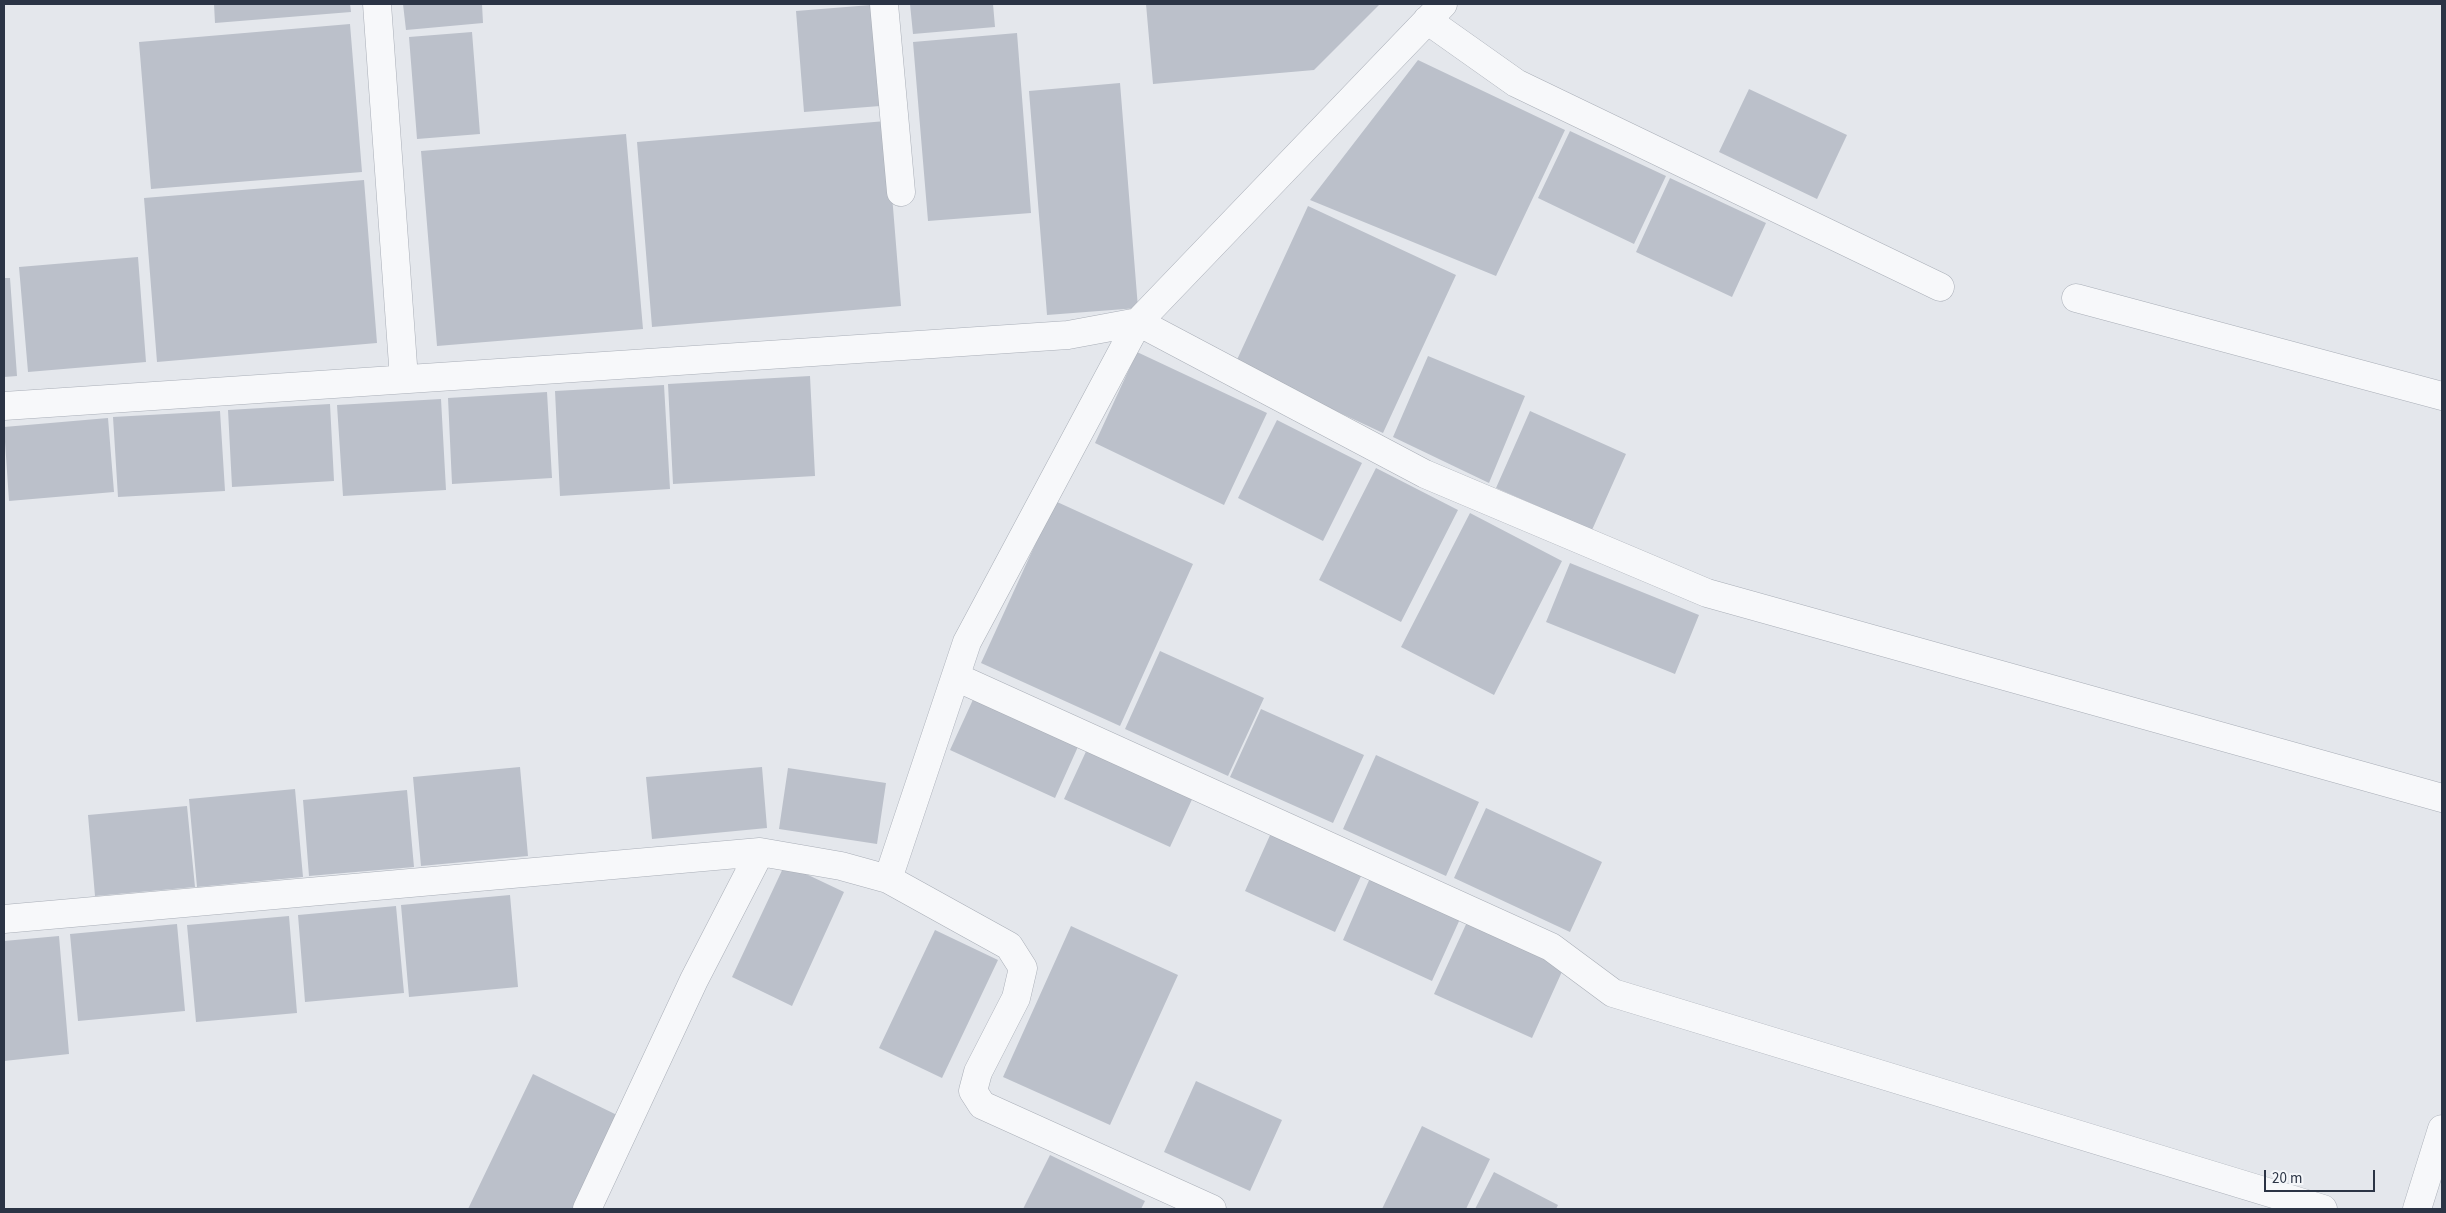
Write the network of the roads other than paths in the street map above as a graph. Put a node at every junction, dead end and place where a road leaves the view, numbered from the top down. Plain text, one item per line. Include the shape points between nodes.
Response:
1 (377, 4) edge
2 (884, 4) edge
3 (1435, 12) edge
4 (900, 192) dead end
5 (1940, 287) dead end
6 (2076, 298) dead end
7 (1138, 322) junction
8 (404, 379) junction
9 (2442, 396) edge
10 (4, 406) edge
11 (956, 677) junction
12 (2442, 798) edge
13 (760, 852) junction
14 (888, 879) junction
15 (4, 919) edge
16 (2442, 1129) edge
17 (587, 1209) edge
18 (1212, 1209) edge
19 (2323, 1209) edge
20 (2416, 1209) edge

1 - 8 street
2 - 4 street
3 - 5 street via 1516,83
3 - 7 street
6 - 9 street
7 - 8 street via 1068,335
7 - 11 street via 967,642
7 - 12 street via 1425,474 1707,593
8 - 10 street
11 - 14 street
11 - 19 street via 1551,947 1613,993
13 - 14 street via 841,866
13 - 15 street
13 - 17 street via 694,980
14 - 18 street via 1009,946 1023,968 1016,998 978,1072 973,1091 982,1105
16 - 20 street

